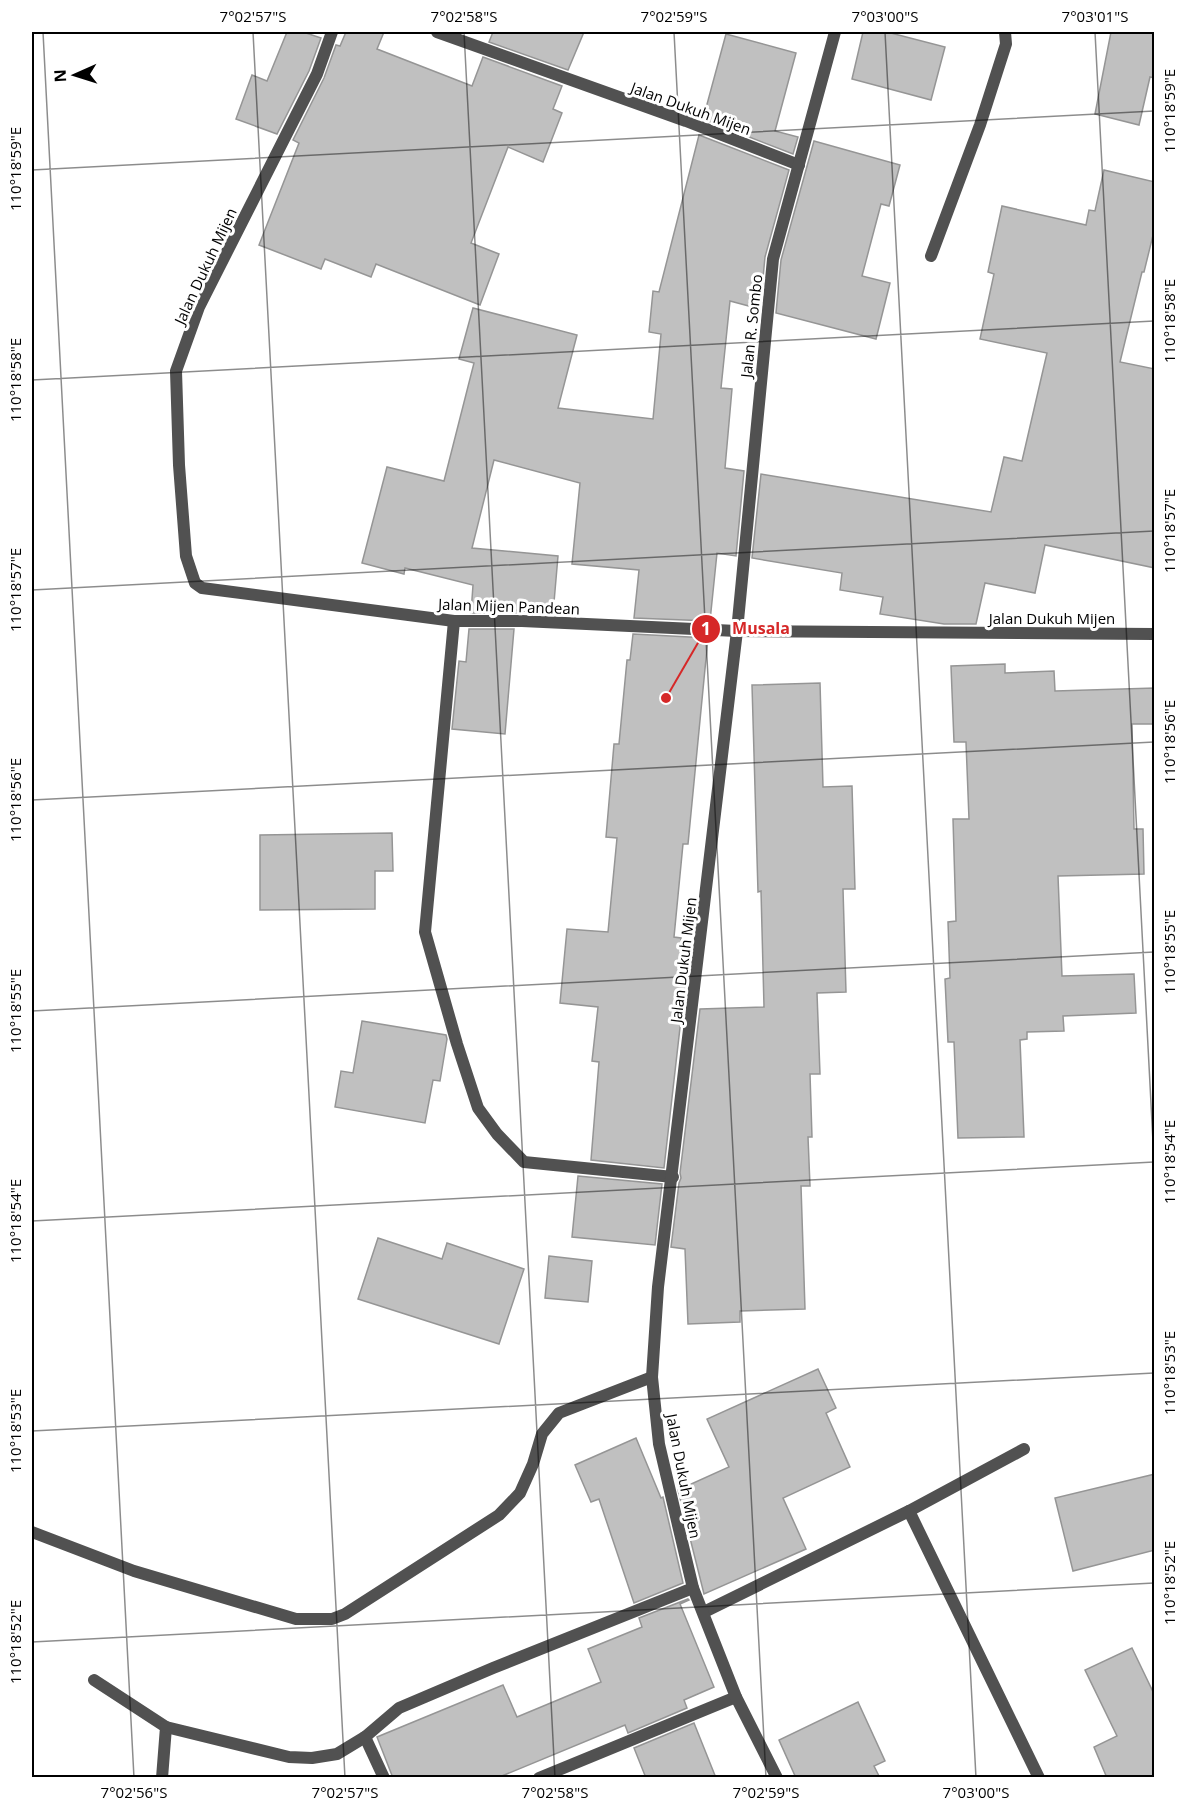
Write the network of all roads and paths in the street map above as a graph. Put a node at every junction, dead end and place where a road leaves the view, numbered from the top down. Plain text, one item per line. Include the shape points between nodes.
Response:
1 (332, 32) edge
2 (437, 32) edge
3 (835, 32) edge
4 (1005, 32) edge
5 (799, 165) junction
6 (931, 256) dead end
7 (209, 590) joint
8 (454, 621) junction
9 (737, 632) junction
10 (1155, 634) edge
11 (673, 1177) junction
12 (652, 1377) junction
13 (1024, 1449) dead end
14 (909, 1511) junction
15 (32, 1532) edge
16 (693, 1588) junction
17 (704, 1612) junction
18 (94, 1680) dead end
19 (736, 1697) junction
20 (166, 1727) junction
21 (365, 1737) junction
22 (162, 1778) edge
23 (384, 1778) edge
24 (539, 1778) edge
25 (777, 1778) edge
26 (1039, 1778) edge

1 - 7 street, Jalan Dukuh Mijen via 317,74 199,307 177,371 186,556 195,583
2 - 5 street, Jalan Dukuh Mijen
3 - 5 street, Jalan R. Sombo
4 - 6 street via 1006,44 980,125
5 - 9 street, Jalan R. Sombo via 773,259
7 - 8 street, Jalan Mijen Pandean
8 - 9 street, Jalan Mijen Pandean
8 - 11 street via 425,932 478,1108 524,1162
9 - 10 street, Jalan Dukuh Mijen
9 - 11 street, Jalan Dukuh Mijen
11 - 12 street, Jalan Dukuh Mijen via 658,1287
12 - 15 street via 558,1413 542,1434 519,1493 499,1515 332,1619 286,1616 134,1571
12 - 16 street, Jalan Dukuh Mijen via 659,1444
13 - 14 street
14 - 17 street
14 - 26 street
16 - 17 street, Jalan Dukuh Mijen
16 - 21 street via 399,1708
17 - 19 street, Jalan Dukuh Mijen
18 - 20 street
19 - 24 street
19 - 25 street, Jalan Dukuh Mijen
20 - 21 street via 289,1757 337,1754
20 - 22 street
21 - 23 street

